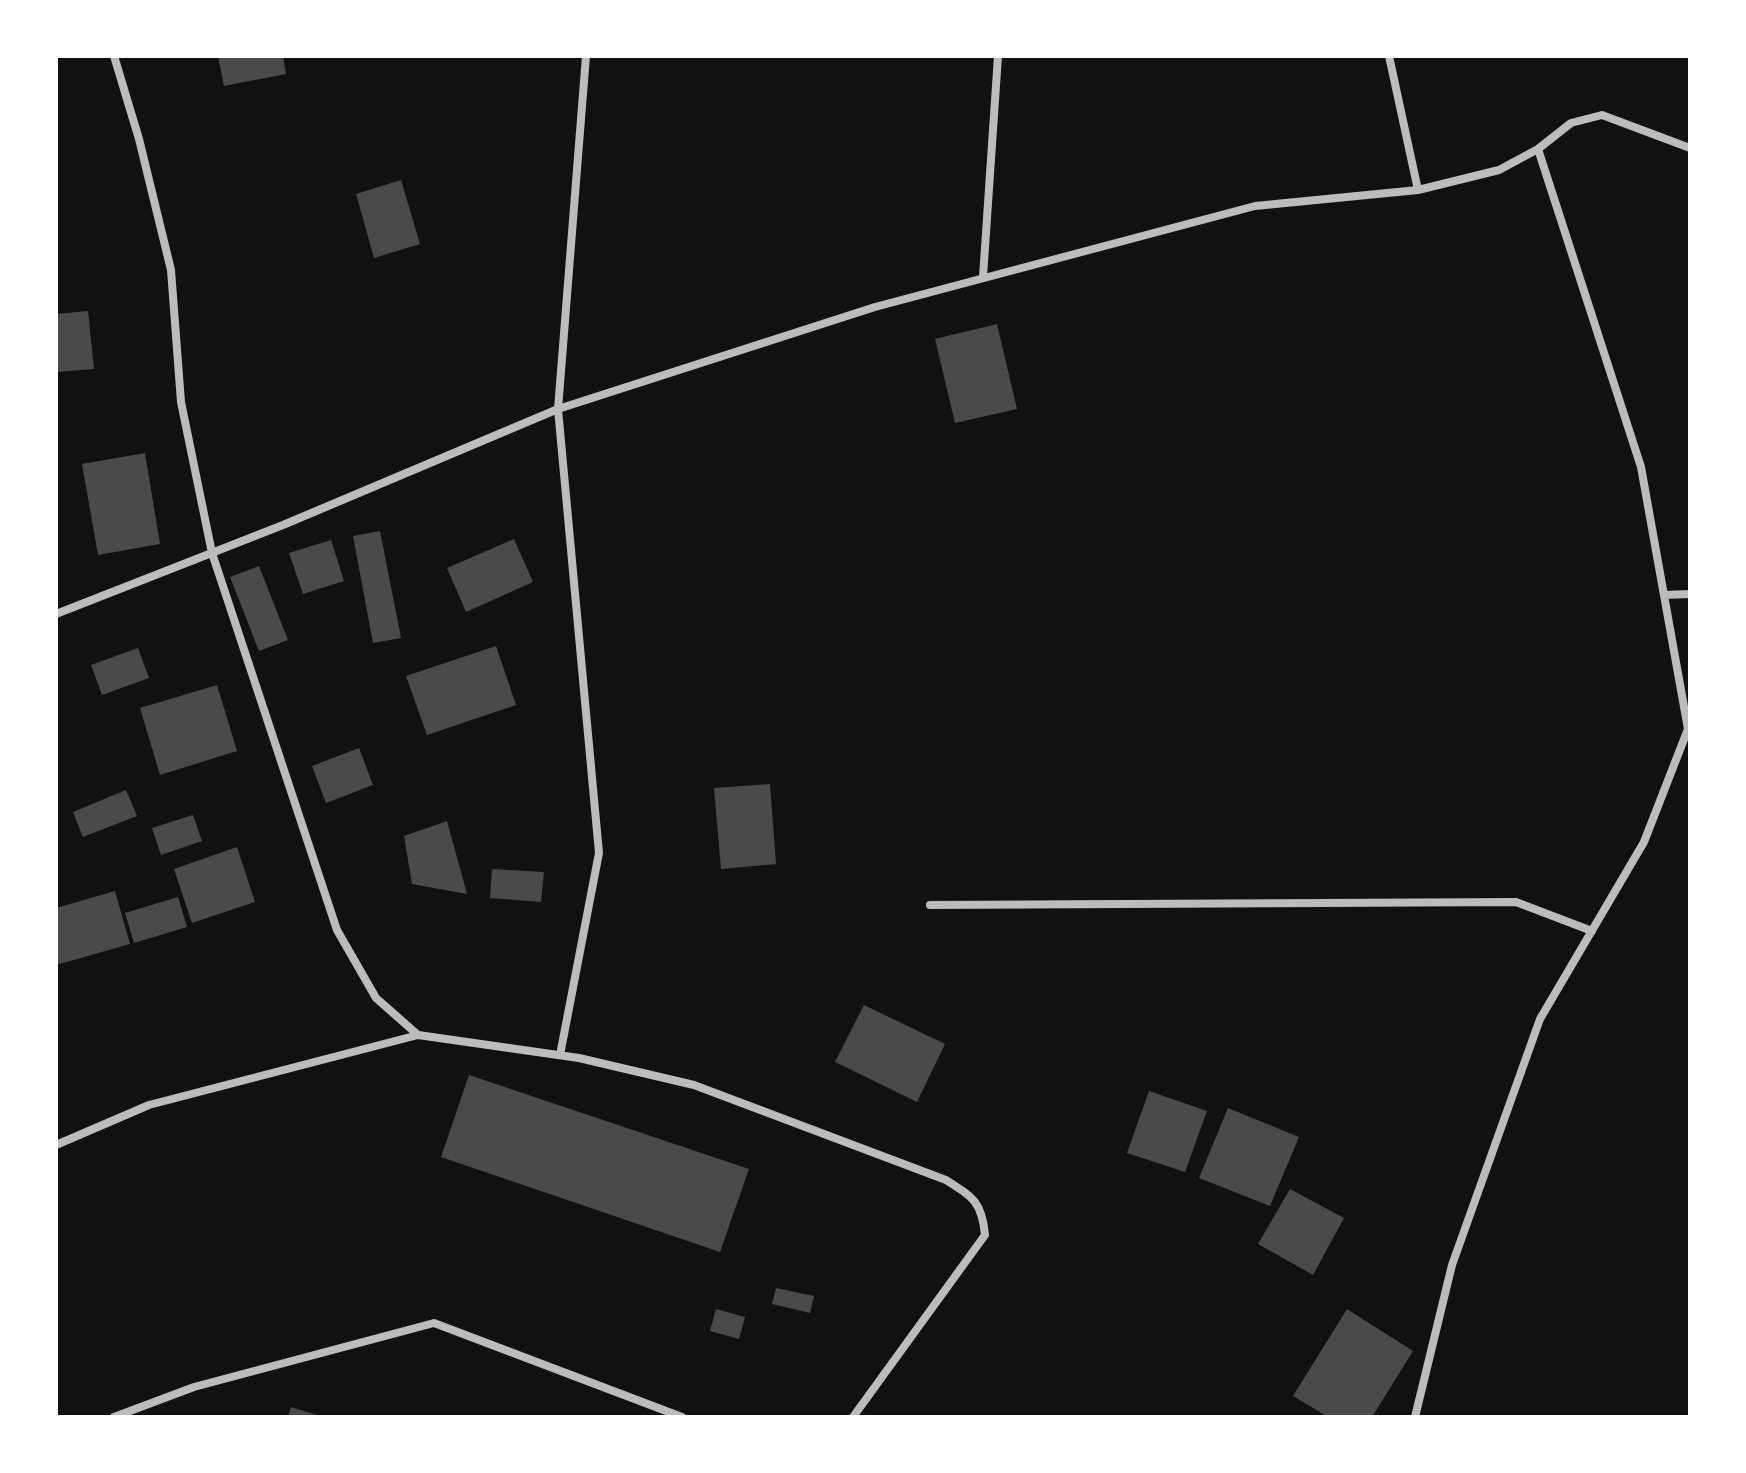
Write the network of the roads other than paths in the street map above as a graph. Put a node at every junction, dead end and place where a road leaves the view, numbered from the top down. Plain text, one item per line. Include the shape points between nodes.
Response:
1 (114, 56) edge
2 (586, 56) edge
3 (998, 56) edge
4 (1389, 56) edge
5 (1690, 148) edge
6 (1538, 149) junction
7 (1418, 190) junction
8 (983, 277) junction
9 (558, 409) junction
10 (212, 553) junction
11 (1690, 594) edge
12 (1664, 595) junction
13 (56, 614) edge
14 (930, 905) dead end
15 (1592, 931) junction
16 (418, 1035) junction
17 (560, 1055) junction
18 (56, 1145) edge
19 (114, 1417) edge
20 (682, 1417) edge
21 (853, 1417) edge
22 (1415, 1417) edge

1 - 10 street via 171,270 181,402
2 - 9 street
3 - 8 street
4 - 7 street
5 - 6 street via 1602,115 1571,123
6 - 7 street via 1499,170
6 - 12 street via 1641,467
7 - 8 street via 1255,206
8 - 9 street via 800,329
9 - 10 street
9 - 17 street via 599,853
10 - 13 street
10 - 16 street via 337,930 376,998
11 - 12 street
12 - 15 street via 1688,729 1644,842
14 - 15 street via 1516,902
15 - 22 street via 1540,1019 1452,1265
16 - 17 street
16 - 18 street via 149,1105
17 - 21 street via 694,1085 946,1180 983,1212 985,1235
19 - 20 street via 194,1387 434,1323

